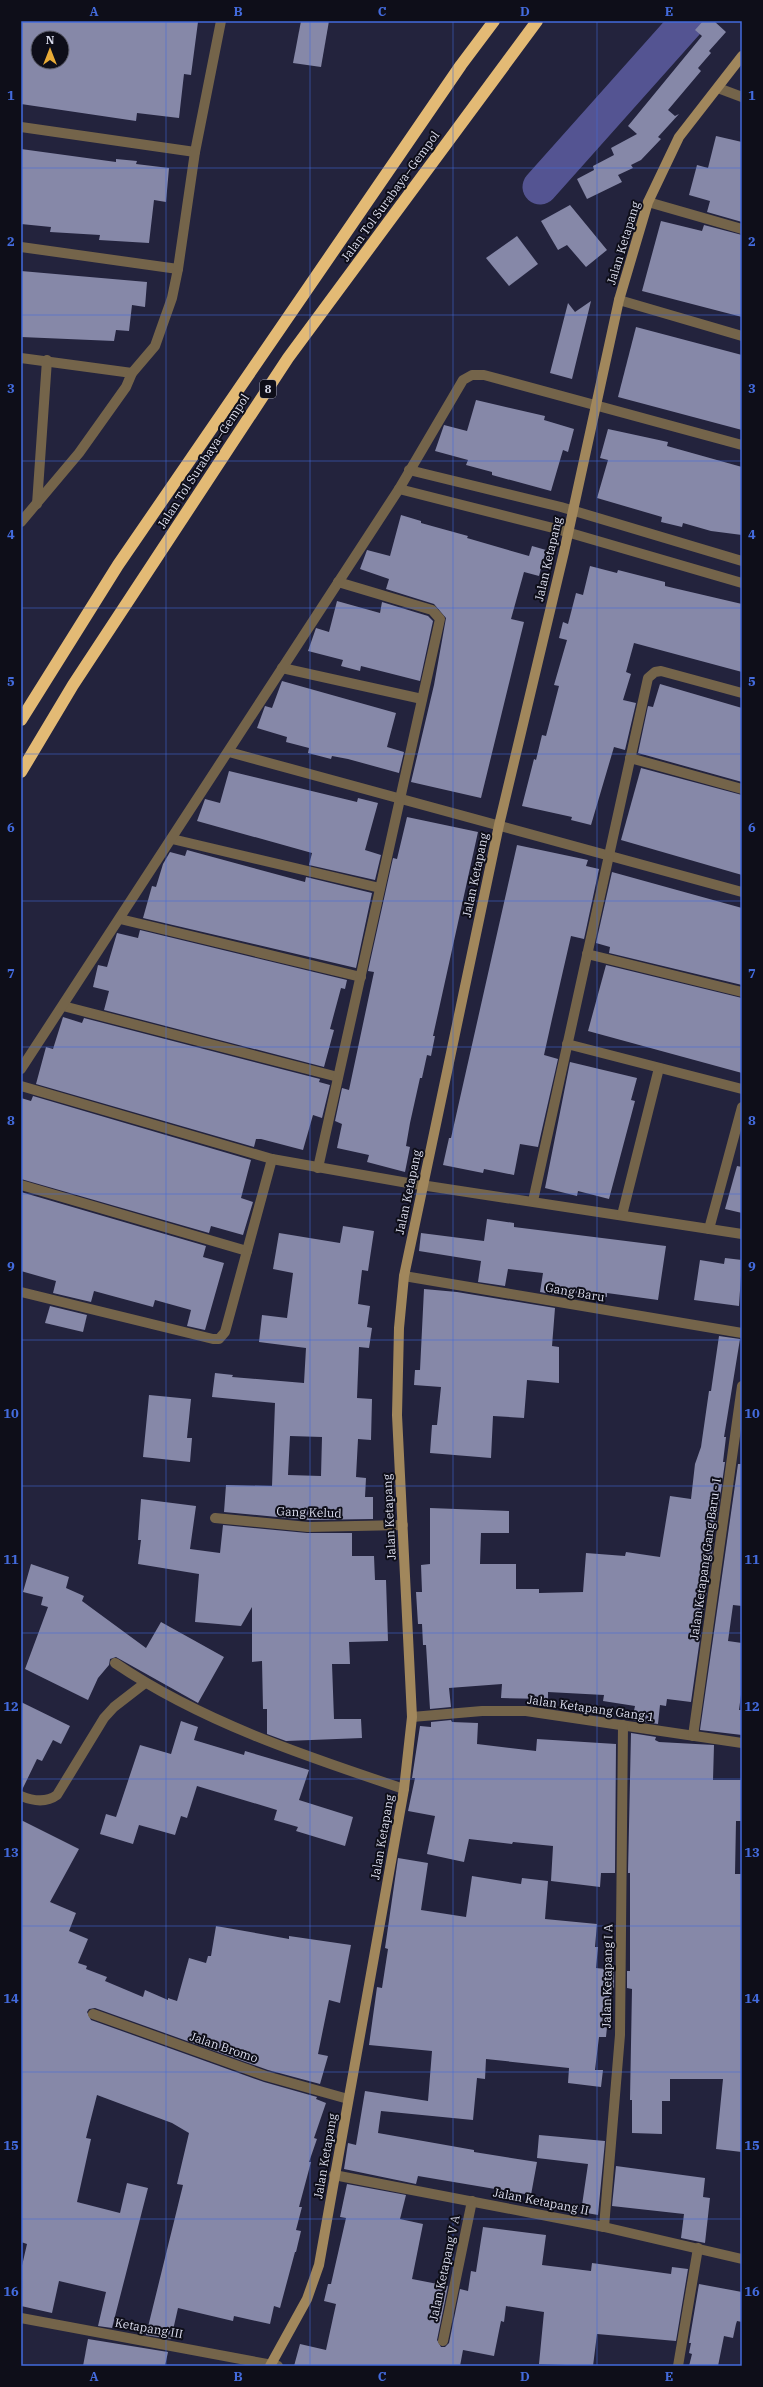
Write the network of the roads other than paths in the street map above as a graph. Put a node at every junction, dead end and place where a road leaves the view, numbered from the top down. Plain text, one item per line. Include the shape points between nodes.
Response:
1 (220, 21) edge
2 (494, 21) edge
3 (537, 21) edge
4 (742, 56) edge
5 (718, 88) junction
6 (742, 97) edge
7 (21, 128) edge
8 (195, 152) junction
9 (648, 202) junction
10 (742, 229) edge
11 (21, 247) edge
12 (178, 269) junction
13 (619, 300) junction
14 (742, 336) edge
15 (21, 358) edge
16 (47, 360) junction
17 (132, 373) junction
18 (597, 405) junction
19 (742, 445) edge
20 (410, 470) junction
21 (399, 489) junction
22 (37, 504) junction
23 (573, 511) junction
24 (21, 522) edge
25 (568, 533) junction
26 (742, 561) edge
27 (338, 582) junction
28 (742, 583) edge
29 (282, 668) junction
30 (742, 694) edge
31 (422, 699) junction
32 (21, 720) edge
33 (229, 752) junction
34 (630, 758) junction
35 (21, 772) edge
36 (742, 789) edge
37 (400, 798) junction
38 (499, 825) junction
39 (172, 839) junction
40 (608, 855) junction
41 (380, 888) junction
42 (742, 892) edge
43 (120, 919) junction
44 (587, 954) junction
45 (361, 977) junction
46 (742, 992) edge
47 (63, 1006) junction
48 (567, 1044) junction
49 (659, 1068) junction
50 (21, 1069) edge
51 (338, 1077) junction
52 (21, 1086) edge
53 (742, 1089) edge
54 (742, 1107) edge
55 (272, 1159) junction
56 (318, 1168) junction
57 (21, 1185) edge
58 (422, 1185) junction
59 (533, 1201) junction
60 (622, 1215) junction
61 (709, 1229) junction
62 (742, 1234) edge
63 (247, 1252) junction
64 (404, 1276) junction
65 (21, 1292) edge
66 (742, 1333) edge
67 (742, 1386) edge
68 (215, 1518) dead end
69 (403, 1525) junction
70 (115, 1663) dead end
71 (145, 1683) junction
72 (412, 1717) junction
73 (623, 1725) junction
74 (693, 1736) junction
75 (742, 1743) edge
76 (404, 1789) junction
77 (21, 1796) edge
78 (93, 2014) dead end
79 (348, 2099) junction
80 (334, 2175) junction
81 (472, 2201) junction
82 (604, 2227) junction
83 (698, 2248) junction
84 (742, 2260) edge
85 (21, 2318) edge
86 (443, 2341) dead end
87 (273, 2365) edge
88 (678, 2366) edge

1 - 8 street
2 - 32 highway, Jalan Tol Surabaya–Gempol / 8 via 122,559
3 - 35 highway, Jalan Tol Surabaya–Gempol / 8 via 288,358 73,685
4 - 5 street, Jalan Ketapang
5 - 6 street
5 - 9 street, Jalan Ketapang via 680,137
7 - 8 street
8 - 12 street
9 - 10 street
9 - 13 street, Jalan Ketapang
11 - 12 street
12 - 17 street via 172,298 155,346
13 - 14 street
13 - 18 street, Jalan Ketapang
15 - 16 street
16 - 17 street
16 - 22 street
17 - 22 street via 126,387 83,447
18 - 19 street
18 - 20 street via 484,375 472,375 463,380 455,390
18 - 23 street, Jalan Ketapang
20 - 21 street
20 - 23 street
21 - 25 street
21 - 27 street
22 - 24 street
23 - 25 street, Jalan Ketapang
23 - 26 street
25 - 28 street
25 - 38 street, Jalan Ketapang
27 - 29 street
27 - 31 street via 432,610 438,615 439,625
29 - 31 street
29 - 33 street
30 - 34 street via 661,671 655,672 646,683
31 - 37 street
33 - 37 street
33 - 39 street
34 - 36 street
34 - 40 street
37 - 38 street
37 - 41 street
38 - 40 street
38 - 58 street, Jalan Ketapang
39 - 41 street
39 - 43 street
40 - 42 street
40 - 44 street
41 - 45 street
43 - 45 street
43 - 47 street
44 - 46 street
44 - 48 street
45 - 51 street
47 - 50 street
47 - 51 street
48 - 49 street
48 - 59 street
49 - 53 street
49 - 60 street
51 - 56 street
52 - 55 street
54 - 61 street
55 - 56 street
55 - 63 street
56 - 58 street
57 - 63 street
58 - 59 street
58 - 64 street, Jalan Ketapang
59 - 60 street
60 - 61 street
61 - 62 street
63 - 65 street via 225,1332 219,1339
64 - 66 street, Gang Baru
64 - 69 street, Jalan Ketapang via 399,1328 397,1415
67 - 74 street, Jalan Ketapang Gang Baru - I
68 - 69 street, Gang Kelud via 308,1527
69 - 72 street, Jalan Ketapang
70 - 71 street
71 - 76 street via 244,1731
71 - 77 street via 104,1718 57,1795 50,1800 42,1801
72 - 73 street, Jalan Ketapang Gang 1 via 482,1711 526,1711
72 - 76 street, Jalan Ketapang
73 - 74 street, Jalan Ketapang Gang 1
73 - 82 street, Jalan Ketapang I A via 620,2036
74 - 75 street, Jalan Ketapang Gang 1
76 - 79 street, Jalan Ketapang
78 - 79 street, Jalan Bromo via 266,2076
79 - 80 street, Jalan Ketapang
80 - 81 street, Jalan Ketapang II
80 - 87 street, Jalan Ketapang via 319,2265 307,2299
81 - 82 street, Jalan Ketapang II
81 - 86 street, Jalan Ketapang V A
82 - 83 street, Jalan Ketapang II
83 - 84 street, Jalan Ketapang II
83 - 88 street
85 - 87 street, Ketapang III

